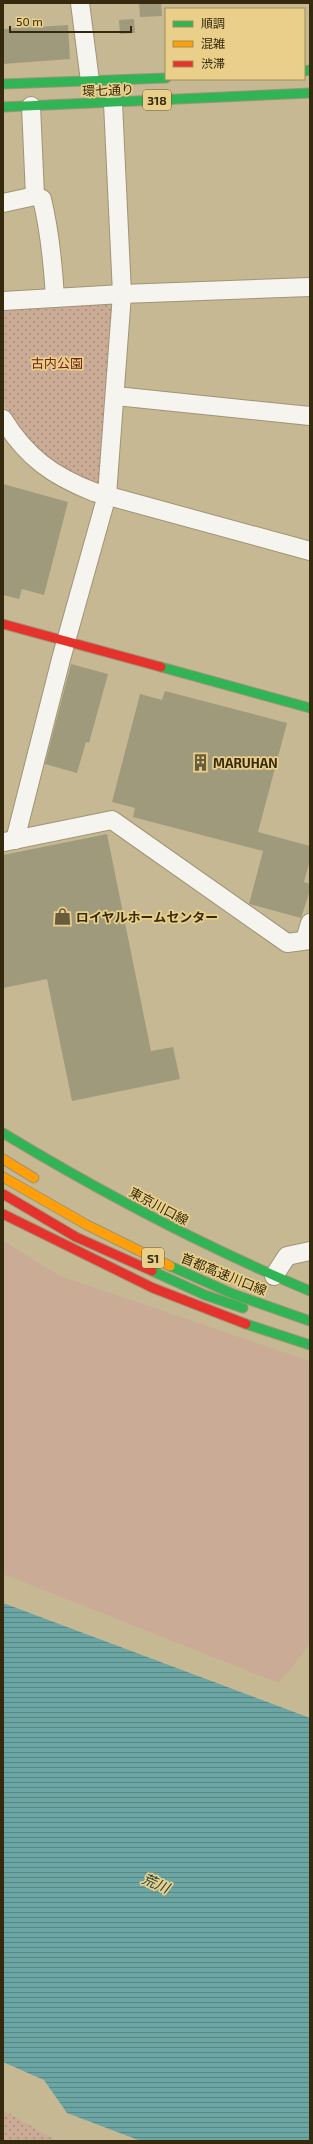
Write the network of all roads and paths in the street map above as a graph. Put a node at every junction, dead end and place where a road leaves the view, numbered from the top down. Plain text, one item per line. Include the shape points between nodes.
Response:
1 (80, 3) edge
2 (165, 78) edge
3 (90, 81) junction
4 (3, 84) edge
5 (310, 93) edge
6 (113, 103) junction
7 (31, 106) junction
8 (3, 107) edge
9 (35, 196) junction
10 (3, 203) edge
11 (310, 287) edge
12 (122, 294) junction
13 (55, 298) junction
14 (3, 301) edge
15 (116, 396) junction
16 (310, 416) edge
17 (3, 419) edge
18 (107, 495) junction
19 (310, 550) edge
20 (3, 624) edge
21 (67, 641) junction
22 (310, 708) edge
23 (9, 841) edge
24 (310, 923) edge
25 (308, 940) edge
26 (3, 1133) edge
27 (3, 1159) edge
28 (3, 1177) edge
29 (43, 1184) dead end
30 (3, 1194) edge
31 (3, 1214) edge
32 (96, 1218) dead end
33 (310, 1251) edge
34 (168, 1265) junction
35 (274, 1276) junction
36 (310, 1291) edge
37 (250, 1311) dead end
38 (310, 1321) edge
39 (310, 1345) edge

1 - 3 street
2 - 3 main road, 環七通り / 318
3 - 4 main road, 環七通り / 318
5 - 6 main road, 環七通り / 318
6 - 7 main road, 環七通り / 318
6 - 12 street
7 - 8 main road, 環七通り / 318
7 - 9 street
9 - 10 street
9 - 13 street via 42,199 46,214 53,257
11 - 12 street
12 - 13 street
12 - 15 street
13 - 14 street
15 - 16 street
15 - 18 street
17 - 18 street via 28,453 51,472 77,486
18 - 19 street
18 - 21 street
20 - 21 main road
21 - 22 main road
21 - 23 street
23 - 25 street via 112,820 287,942
24 - 25 street
26 - 35 main road, 東京川口線 via 169,1227
27 - 29 main road
28 - 34 main road, 首都高速川口線 / S1 via 84,1224
30 - 37 main road via 76,1237 205,1295
31 - 39 main road, S1 via 62,1246 154,1289 242,1323
32 - 34 main road
33 - 35 street via 287,1256
34 - 38 main road, 首都高速川口線 / S1 via 234,1294
35 - 36 main road, 東京川口線

